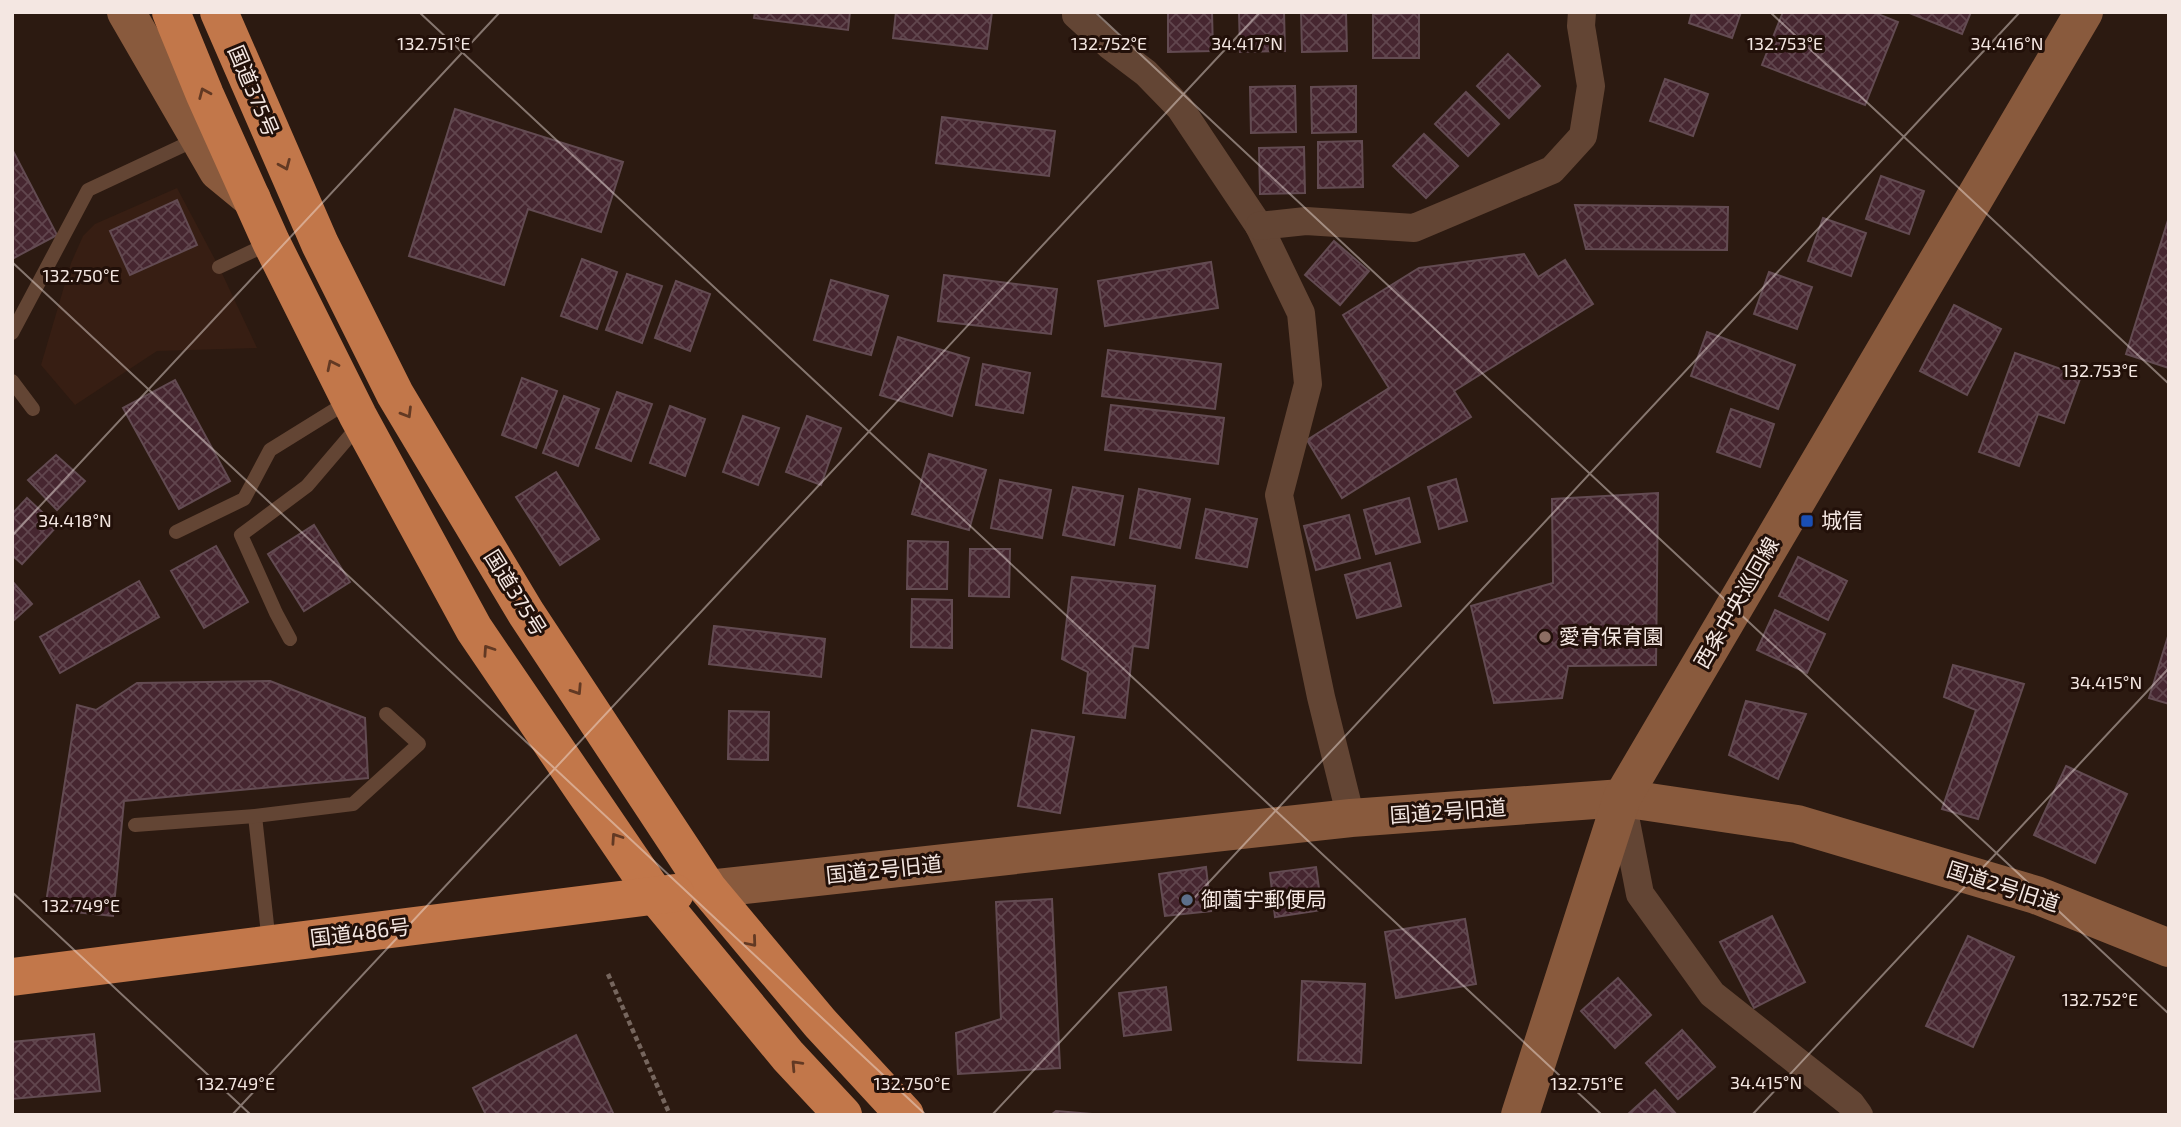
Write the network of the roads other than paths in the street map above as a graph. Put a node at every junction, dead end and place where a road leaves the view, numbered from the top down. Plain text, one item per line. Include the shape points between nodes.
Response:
1 (126, 12) edge
2 (172, 12) edge
3 (219, 12) edge
4 (1076, 12) edge
5 (1582, 12) edge
6 (2084, 12) edge
7 (199, 138) junction
8 (252, 200) junction
9 (1259, 226) junction
10 (271, 242) junction
11 (219, 267) dead end
12 (12, 333) edge
13 (12, 381) edge
14 (33, 409) dead end
15 (355, 411) junction
16 (176, 532) dead end
17 (290, 639) dead end
18 (386, 714) dead end
19 (1622, 798) junction
20 (255, 816) junction
21 (1351, 818) junction
22 (135, 825) dead end
23 (708, 889) junction
24 (655, 895) junction
25 (270, 944) junction
26 (2169, 948) edge
27 (12, 977) edge
28 (843, 1115) edge
29 (905, 1115) edge
30 (1520, 1115) edge
31 (1859, 1115) edge

1 - 7 street
8 -> 2 highway
3 -> 23 highway, 国道375号 via 320,244 395,394 526,613
4 - 9 street via 1180,108
5 - 9 street via 1591,86 1583,136 1552,170 1414,228 1306,221
6 - 19 street, 西条中央巡回線
7 - 8 street via 218,171
7 - 12 lane via 88,190
8 - 10 highway
9 - 21 street via 1301,313 1308,384 1279,495
10 - 11 lane
15 -> 10 highway
13 - 14 lane
15 - 16 lane via 270,450 244,499
15 - 17 lane via 307,486 241,535
24 -> 15 highway via 474,629
18 - 20 lane via 419,744 353,804
19 - 21 street, 国道2号旧道
19 - 26 street, 国道2号旧道 via 1797,824 2036,895
19 - 30 street, 西条中央巡回線
19 - 31 street via 1640,894 1712,994
20 - 22 lane
20 - 25 lane
21 - 23 street, 国道2号旧道
23 - 24 highway, 国道486号
23 -> 29 highway, 国道375号 via 820,1023
24 - 25 highway, 国道486号
28 -> 24 highway
25 - 27 highway, 国道486号

